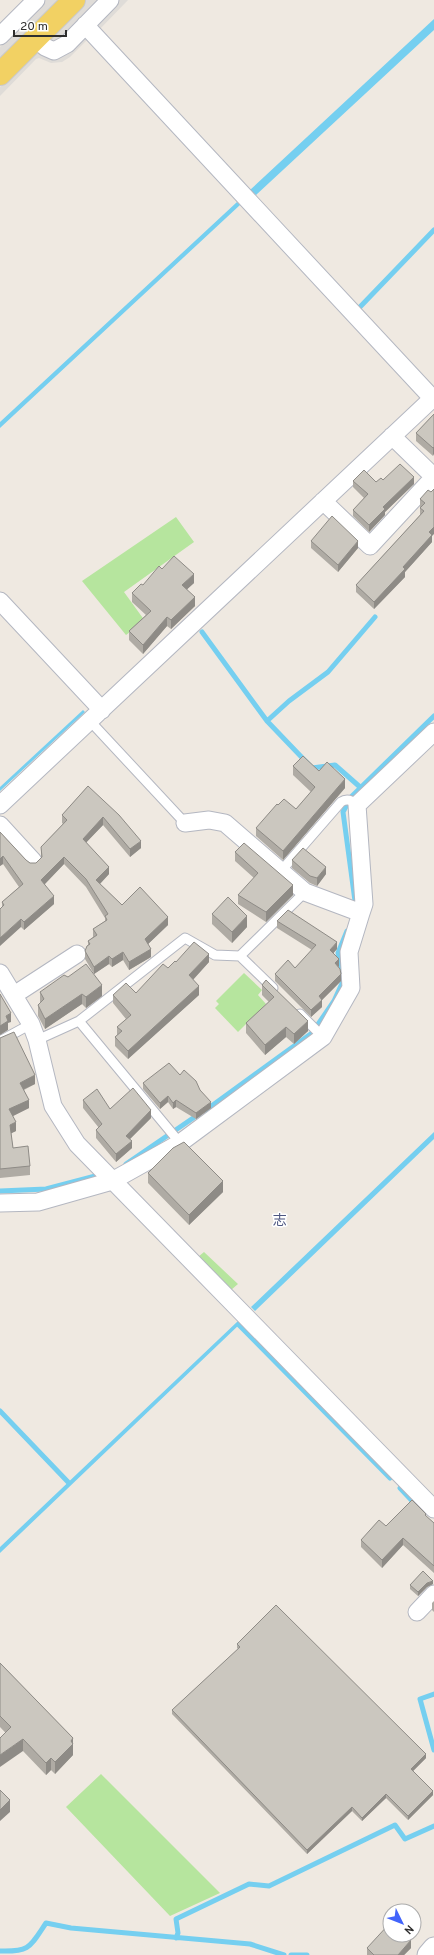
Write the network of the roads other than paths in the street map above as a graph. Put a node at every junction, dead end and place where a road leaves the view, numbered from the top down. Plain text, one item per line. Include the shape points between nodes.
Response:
1 (36, 0) edge
2 (74, 0) edge
3 (110, 0) edge
4 (85, 25) junction
5 (0, 36) edge
6 (36, 39) junction
7 (0, 74) edge
8 (433, 399) edge
9 (392, 436) junction
10 (434, 477) edge
11 (323, 501) junction
12 (0, 601) edge
13 (96, 716) junction
14 (434, 732) edge
15 (0, 805) edge
16 (357, 805) junction
17 (185, 823) joint
18 (0, 825) edge
19 (33, 861) edge
20 (281, 871) junction
21 (305, 892) junction
22 (361, 913) junction
23 (77, 954) dead end
24 (240, 956) junction
25 (0, 973) edge
26 (278, 993) edge
27 (14, 996) junction
28 (295, 1009) edge
29 (80, 1021) junction
30 (30, 1024) junction
31 (323, 1037) junction
32 (37, 1040) junction
33 (0, 1041) edge
34 (180, 1143) junction
35 (112, 1181) junction
36 (0, 1203) edge
37 (434, 1509) edge
38 (434, 1594) edge
39 (417, 1612) dead end
40 (434, 1948) edge
41 (428, 1955) edge

1 - 5 street
2 - 6 main road
3 - 4 street
4 - 6 street via 67,44 54,51
4 - 8 street
6 - 7 main road
8 - 9 street
9 - 10 street
9 - 11 street
10 - 11 street via 370,546
11 - 13 street
12 - 13 street
13 - 15 street
13 - 17 lane
14 - 16 street
16 - 20 lane via 352,800 340,802
16 - 22 street via 364,904
17 - 20 street via 209,820 225,823
18 - 19 street
20 - 21 street
21 - 22 street
21 - 24 lane
22 - 31 street via 349,952 351,988
23 - 27 street
24 - 26 lane
24 - 29 lane via 215,955 185,938
25 - 27 street
27 - 30 street
28 - 31 lane
29 - 32 lane
29 - 34 lane
30 - 32 street
30 - 33 lane
31 - 34 street
32 - 35 street via 53,1106 77,1144
34 - 35 street
35 - 36 street via 38,1202
35 - 37 street
38 - 39 street
40 - 41 street

